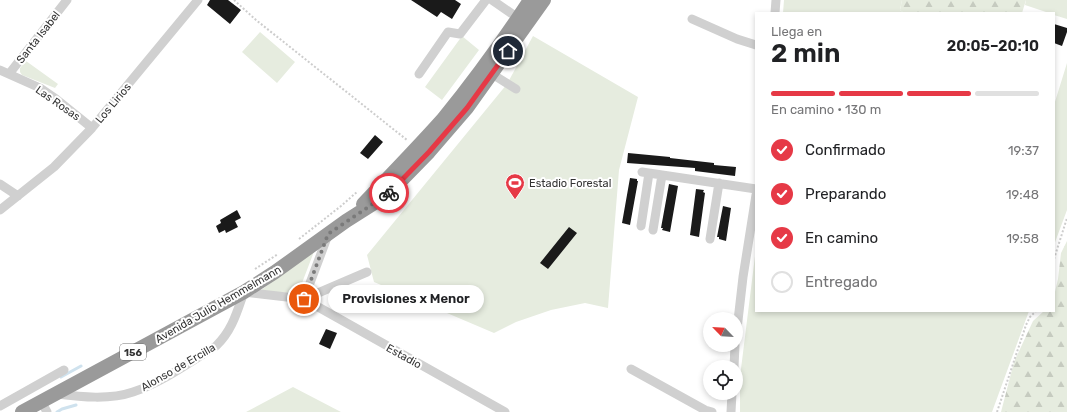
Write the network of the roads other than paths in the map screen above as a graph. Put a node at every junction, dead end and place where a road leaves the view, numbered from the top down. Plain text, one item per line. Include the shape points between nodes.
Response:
1 (67, 0) edge
2 (486, 0) edge
3 (492, 0) edge
4 (530, 0) edge
5 (544, 0) edge
6 (776, 0) edge
7 (195, 1) edge
8 (776, 12) edge
9 (692, 19) dead end
10 (523, 21) junction
11 (755, 45) edge
12 (0, 70) edge
13 (9, 74) junction
14 (419, 74) dead end
15 (492, 74) junction
16 (516, 89) dead end
17 (92, 128) junction
18 (662, 175) junction
19 (718, 183) junction
20 (0, 184) edge
21 (755, 189) edge
22 (18, 196) junction
23 (755, 201) edge
24 (0, 210) edge
25 (346, 221) junction
26 (641, 226) dead end
27 (653, 230) dead end
28 (328, 234) junction
29 (710, 239) dead end
30 (367, 272) dead end
31 (244, 292) junction
32 (304, 299) junction
33 (739, 312) edge
34 (631, 369) dead end
35 (64, 370) dead end
36 (56, 394) junction
37 (731, 400) edge
38 (0, 406) edge
39 (44, 407) edge
40 (22, 412) edge
41 (505, 412) edge
42 (712, 412) edge
43 (730, 412) edge

1 - 13 street, Santa Isabel
2 - 14 street via 460,34 448,32
3 - 10 street
4 - 10 highway, Avenida Julio Hemmelmann / 156
5 - 10 highway, Avenida Julio Hemmelmann / 156
6 - 8 street
7 - 17 street, Los Lirios
9 - 11 street
10 - 15 highway, Avenida Julio Hemmelmann / 156
10 - 25 highway, Avenida Julio Hemmelmann / 156 via 443,118
12 - 13 street, Las Rosas
13 - 17 street, Las Rosas via 40,88
15 - 16 street
15 - 25 highway, Avenida Julio Hemmelmann / 156 via 429,152 387,195
17 - 22 street, Los Lirios via 54,167
18 - 19 street
18 - 26 street via 646,172
18 - 27 street
19 - 21 street
19 - 29 street
20 - 22 street
22 - 24 street, Los Lirios
23 - 33 street
25 - 28 highway, Avenida Julio Hemmelmann / 156
28 - 31 highway, Avenida Julio Hemmelmann / 156
28 - 32 street
30 - 32 street
31 - 32 street, Estadio
31 - 36 highway, Avenida Julio Hemmelmann / 156
31 - 36 street, Alonso de Ercilla via 235,318 223,339 216,346 152,385 132,393 105,397
32 - 41 street, Estadio
34 - 42 street
35 - 38 street
36 - 39 highway, Avenida Julio Hemmelmann / 156
37 - 43 street
39 - 40 highway, Avenida Julio Hemmelmann / 156

